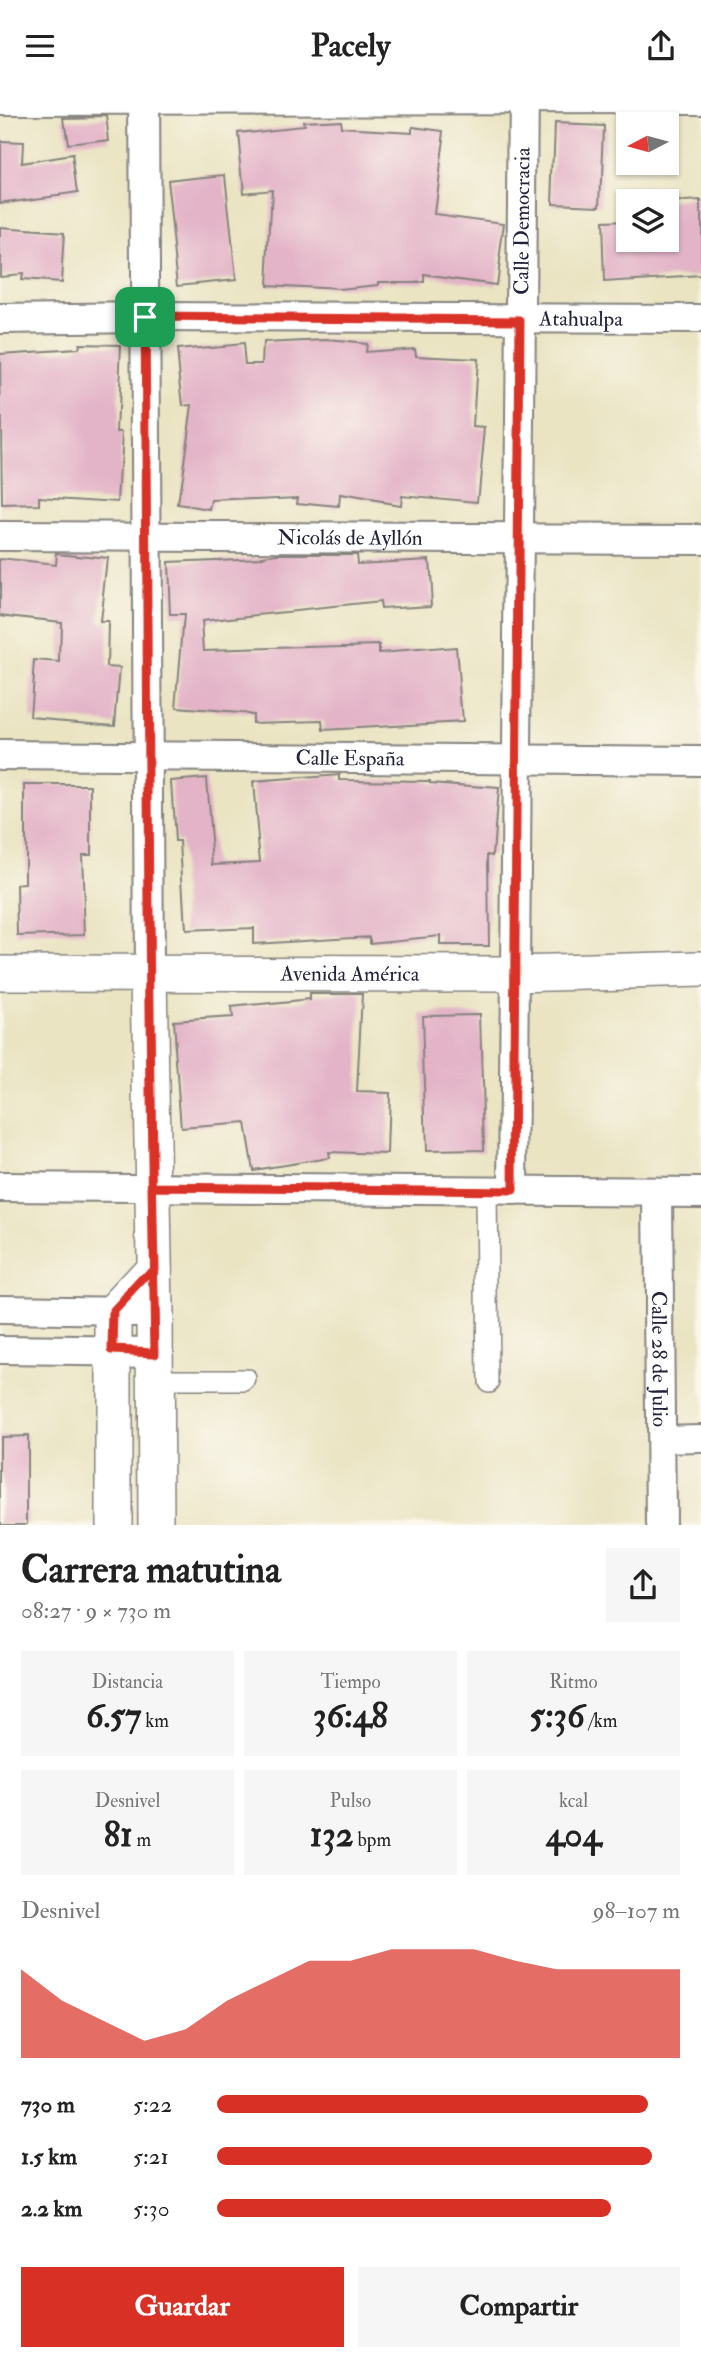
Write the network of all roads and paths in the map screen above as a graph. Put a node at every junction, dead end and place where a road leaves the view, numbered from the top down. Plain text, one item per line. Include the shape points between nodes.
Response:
1 (144, 95) edge
2 (523, 96) edge
3 (701, 99) edge
4 (0, 100) edge
5 (145, 317) junction
6 (0, 319) edge
7 (701, 319) edge
8 (520, 320) junction
9 (0, 536) edge
10 (147, 537) junction
11 (701, 539) edge
12 (518, 540) junction
13 (0, 755) edge
14 (148, 757) junction
15 (516, 761) junction
16 (701, 761) edge
17 (701, 969) edge
18 (0, 973) edge
19 (149, 973) junction
20 (514, 974) junction
21 (0, 1187) edge
22 (152, 1187) junction
23 (499, 1191) junction
24 (701, 1192) edge
25 (658, 1193) junction
26 (154, 1268) junction
27 (0, 1309) edge
28 (114, 1311) junction
29 (155, 1312) junction
30 (0, 1350) edge
31 (113, 1350) junction
32 (155, 1366) junction
33 (246, 1380) dead end
34 (488, 1381) dead end
35 (701, 1438) edge
36 (661, 1439) junction
37 (114, 1524) edge
38 (156, 1524) edge
39 (661, 1524) edge

1 - 2 street
1 - 4 street
1 - 5 street
2 - 3 street
2 - 8 street, Calle Democracia
5 - 6 street, Atahualpa
5 - 8 street, Atahualpa
5 - 10 street
7 - 8 street, Atahualpa
8 - 12 street, Calle Democracia
9 - 10 street, Nicolás de Ayllón
10 - 12 street, Nicolás de Ayllón
10 - 14 street
11 - 12 street, Nicolás de Ayllón
12 - 15 street, Calle Democracia
13 - 14 street, Calle España
14 - 15 street, Calle España
14 - 19 street
15 - 16 street, Calle España
15 - 20 street, Calle Democracia
17 - 20 street, Avenida América
18 - 19 street, Avenida América
19 - 20 street, Avenida América
19 - 22 street
20 - 23 street, Calle Democracia
21 - 22 street
22 - 23 street
22 - 26 street
23 - 25 street
23 - 34 street
24 - 25 street
25 - 36 street, Calle 28 de Julio
26 - 28 street
26 - 29 street
27 - 28 street
28 - 29 street
28 - 31 street
29 - 32 street
30 - 31 street
31 - 32 street
31 - 37 street
32 - 33 street
32 - 38 street
35 - 36 street
36 - 39 street, Calle 28 de Julio

